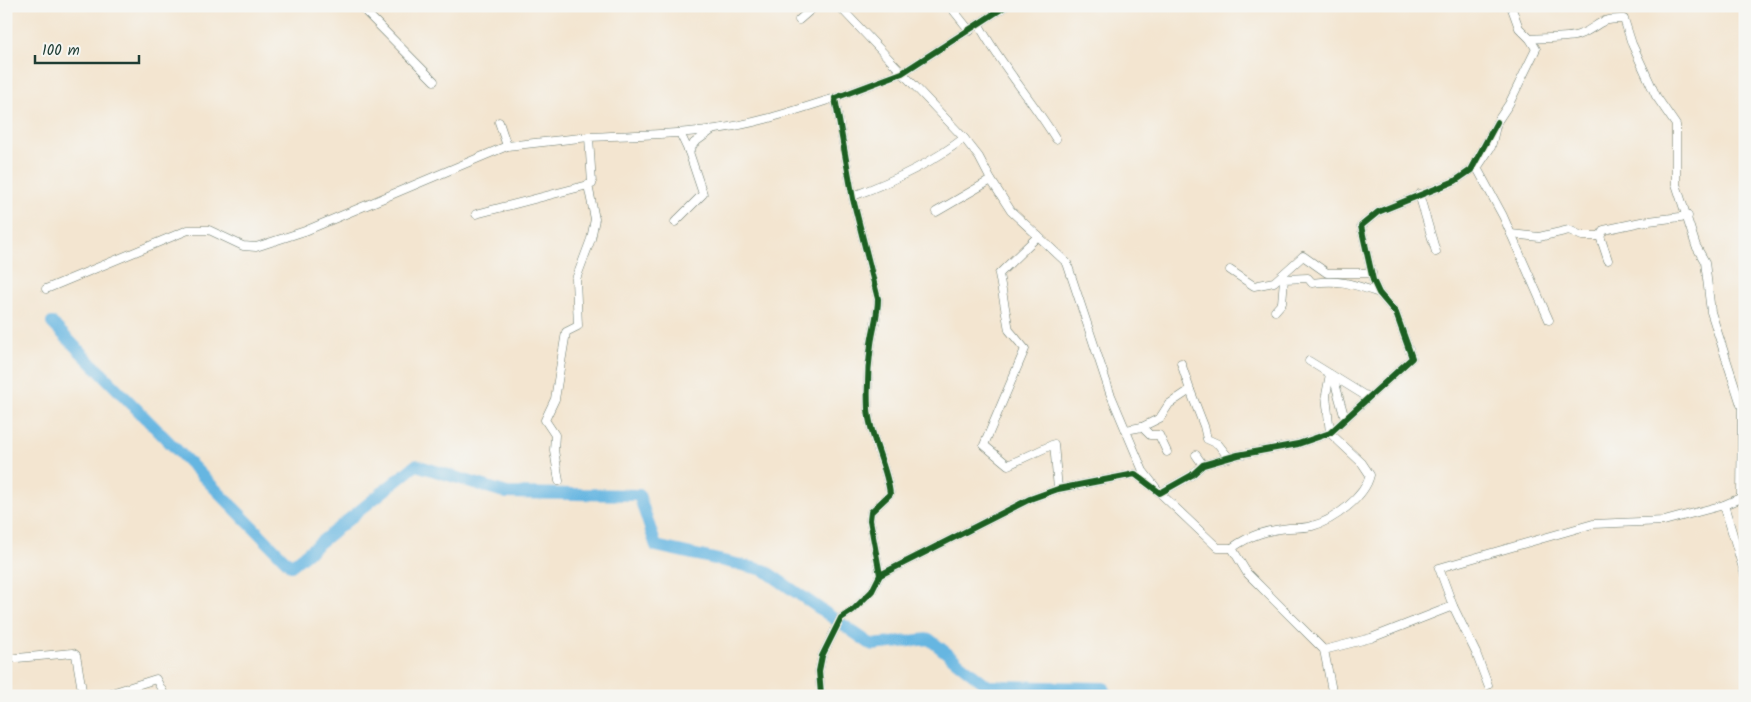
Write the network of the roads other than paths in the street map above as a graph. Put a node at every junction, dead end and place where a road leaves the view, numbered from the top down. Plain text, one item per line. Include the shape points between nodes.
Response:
1 (360, 6) edge
2 (815, 6) edge
3 (839, 6) edge
4 (950, 6) edge
5 (1006, 6) edge
6 (1511, 6) edge
7 (799, 20) dead end
8 (979, 25) junction
9 (970, 31) junction
10 (1530, 39) junction
11 (902, 73) junction
12 (434, 81) dead end
13 (835, 98) junction
14 (499, 122) dead end
15 (1497, 122) junction
16 (713, 130) junction
17 (680, 134) junction
18 (589, 136) junction
19 (964, 138) junction
20 (1056, 139) dead end
21 (507, 146) junction
22 (689, 152) junction
23 (992, 180) junction
24 (588, 185) junction
25 (1418, 194) junction
26 (853, 196) junction
27 (936, 212) dead end
28 (476, 214) dead end
29 (1688, 216) junction
30 (674, 222) dead end
31 (1511, 234) junction
32 (1038, 236) junction
33 (1600, 236) junction
34 (1436, 252) dead end
35 (1608, 260) dead end
36 (1230, 270) dead end
37 (1372, 273) junction
38 (46, 289) dead end
39 (1379, 293) junction
40 (1275, 311) dead end
41 (1549, 320) dead end
42 (1309, 361) dead end
43 (1181, 363) dead end
44 (1332, 375) junction
45 (1190, 390) junction
46 (1370, 396) junction
47 (1345, 419) junction
48 (1142, 427) junction
49 (1126, 430) junction
50 (1330, 433) junction
51 (1167, 452) dead end
52 (1196, 455) dead end
53 (1229, 458) junction
54 (1203, 465) junction
55 (559, 481) dead end
56 (1058, 489) junction
57 (1160, 493) junction
58 (1743, 497) edge
59 (1724, 505) junction
60 (1232, 548) junction
61 (880, 575) junction
62 (1745, 575) edge
63 (1453, 606) junction
64 (1324, 650) junction
65 (6, 659) edge
66 (1488, 685) dead end
67 (83, 696) edge
68 (102, 696) edge
69 (165, 696) edge
70 (817, 696) edge
71 (1333, 696) edge

1 - 12 street
2 - 7 street
3 - 11 street
4 - 9 street
5 - 8 street
6 - 10 street via 1519,28
8 - 9 street
8 - 20 street
9 - 11 street
10 - 15 street via 1536,48 1510,104
10 - 29 street via 1577,36 1607,18 1624,19 1656,96 1676,125 1676,184
11 - 13 street
11 - 19 street
13 - 16 street via 766,119
13 - 26 street
14 - 21 street
15 - 25 street via 1471,170 1455,181
15 - 31 street via 1491,147 1477,168
16 - 17 street
16 - 22 street via 694,143
17 - 18 street
17 - 22 street
18 - 21 street
18 - 24 street via 592,184
19 - 23 street
19 - 26 street via 945,153
21 - 38 street via 305,231 256,247 243,246 209,230 188,230
22 - 30 street via 703,194
23 - 27 street
23 - 32 street via 1011,211
24 - 28 street
24 - 55 street via 595,219 576,279 578,326 566,332 555,399 546,420 555,435
25 - 34 street
25 - 37 street via 1378,212 1361,226
26 - 61 street via 878,299 868,374 868,411 890,494 871,512 870,520
29 - 33 street via 1604,230
29 - 58 street via 1696,246 1705,262 1711,312 1742,408
31 - 33 street via 1539,237 1569,230 1582,236
31 - 41 street
32 - 49 street via 1067,263 1110,393
32 - 56 street via 999,274 1009,330 1025,350 984,445 1008,465 1054,444
33 - 35 street
36 - 37 street via 1254,286 1274,282 1303,256 1328,273
37 - 39 street
39 - 40 street via 1334,280 1312,283 1308,278 1284,279 1282,303
39 - 46 street via 1396,313 1412,358
42 - 44 street
43 - 45 street
44 - 46 street
44 - 47 street
44 - 50 street via 1326,395
45 - 48 street via 1169,404 1160,418
45 - 53 street via 1207,439 1218,444
46 - 47 street
47 - 50 street
48 - 49 street
48 - 51 street via 1150,435 1159,436
49 - 57 street via 1143,471
50 - 53 street via 1298,444
50 - 60 street via 1362,463 1370,475 1367,486 1345,509 1312,526 1270,530 1248,537
52 - 54 street
53 - 54 street
54 - 57 street
56 - 57 street via 1135,474
56 - 61 street via 1030,499
57 - 60 street via 1218,548
58 - 59 street
59 - 62 street
59 - 63 street via 1664,521 1593,524 1440,568
60 - 64 street via 1247,573
61 - 70 street via 872,591 841,618 822,656 820,694
63 - 64 street via 1370,638
63 - 66 street
64 - 71 street
65 - 67 street via 74,653
68 - 69 street via 156,679

